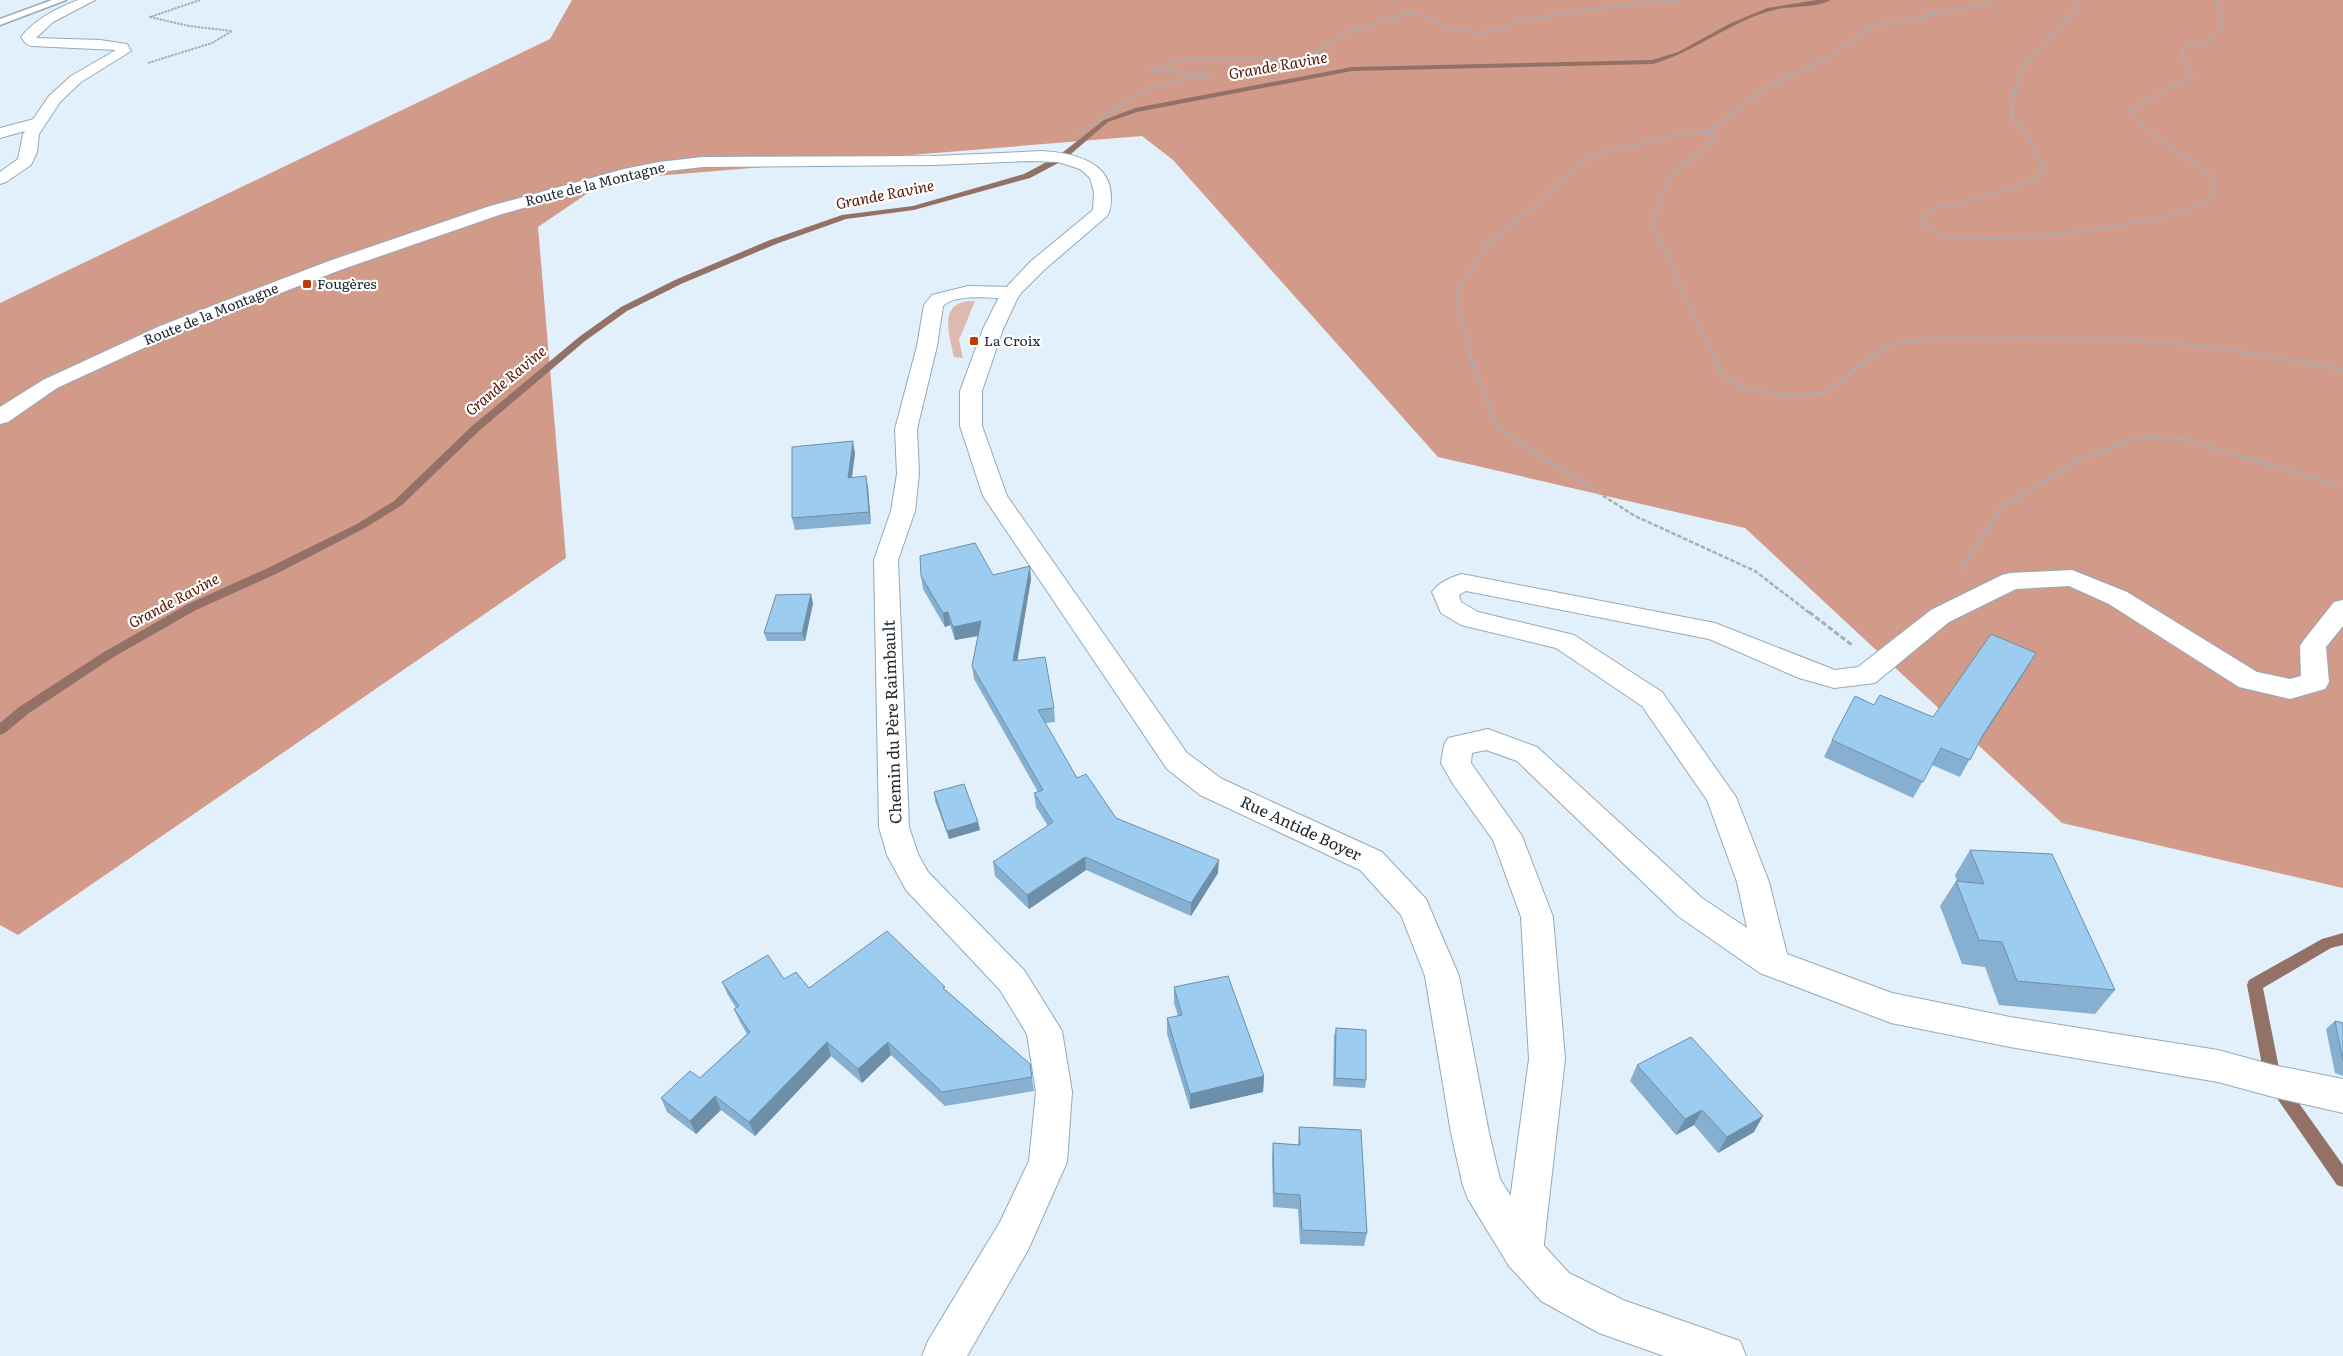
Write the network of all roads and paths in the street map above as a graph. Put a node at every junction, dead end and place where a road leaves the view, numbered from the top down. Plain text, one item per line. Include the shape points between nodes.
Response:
1 (61, 0) edge
2 (89, 0) edge
3 (200, 0) edge
4 (1680, 0) edge
5 (1990, 0) edge
6 (2074, 0) edge
7 (2216, 0) edge
8 (0, 22) edge
9 (141, 66) dead end
10 (38, 123) junction
11 (1708, 132) junction
12 (0, 133) edge
13 (1040, 157) junction
14 (0, 179) edge
15 (1011, 293) junction
16 (2343, 370) edge
17 (0, 416) edge
18 (2343, 488) edge
19 (1959, 572) dead end
20 (2343, 608) edge
21 (1878, 665) junction
22 (1772, 963) junction
23 (2343, 1096) edge
24 (1523, 1252) junction
25 (943, 1356) edge
26 (1725, 1356) edge

1 - 8 lane
2 - 10 main road via 63,10 40,24 28,37 32,42 46,44 108,44 122,47 124,52 76,79 54,99
3 - 9 path via 150,17 232,31 212,44
4 - 13 path via 1514,20 1506,29 1477,33 1445,28 1431,18 1408,13 1346,33 1306,58 1188,59 1150,70 1212,74 1149,88
5 - 11 path via 1977,6 1873,26 1830,56 1769,85
6 - 7 path via 2080,6 2021,70 2012,102 2012,117 2030,141 2045,172 2010,189 1935,209 1919,219 1924,228 1950,236 1993,240 2067,233 2190,209 2217,193 2212,177 2139,123 2131,109 2193,76 2183,59 2183,48 2209,40 2223,25
10 - 12 main road
10 - 14 main road via 31,134 25,162
11 - 16 path via 1715,136 1704,149 1670,176 1652,224 1722,374 1749,390 1791,396 1825,393 1878,352 1920,339 2073,336 2167,342
11 - 21 path via 1691,132 1603,152 1580,164 1488,244 1456,293 1470,356 1498,429 1635,516 1754,571
13 - 15 main road, Route de la Montagne via 1061,158 1086,166 1098,175 1104,191 1102,212 1037,266
13 - 17 main road, Route de la Montagne via 703,162 624,174 493,210 336,265 167,330 50,384
15 - 24 main road, Rue Antide Boyer via 993,329 971,391 971,426 995,496 1177,761 1211,786 1371,861 1414,908 1442,976 1482,1186
15 - 25 main road, Chemin du Père Raimbault via 968,292 938,299 934,305 906,429 908,474 903,511 886,560 892,802 894,827 903,856 917,881 1012,980 1044,1031 1054,1092 1048,1162 1014,1236
18 - 19 path via 2184,439 2138,437 2079,460 2001,507
20 - 21 main road via 2313,646 2315,682 2290,689 2249,680 2118,598 2072,578 2010,581 1940,616
21 - 22 main road via 1865,676 1834,679 1715,632 1462,582 1445,592 1450,607 1470,619 1565,641 1652,699 1721,796 1753,882
22 - 23 main road via 1891,1008 2010,1032 2218,1066
22 - 24 main road via 1690,907 1527,754 1488,739 1458,745 1456,763 1507,836 1537,917 1547,1059
24 - 26 main road, Rue Antide Boyer via 1555,1287 1606,1313

